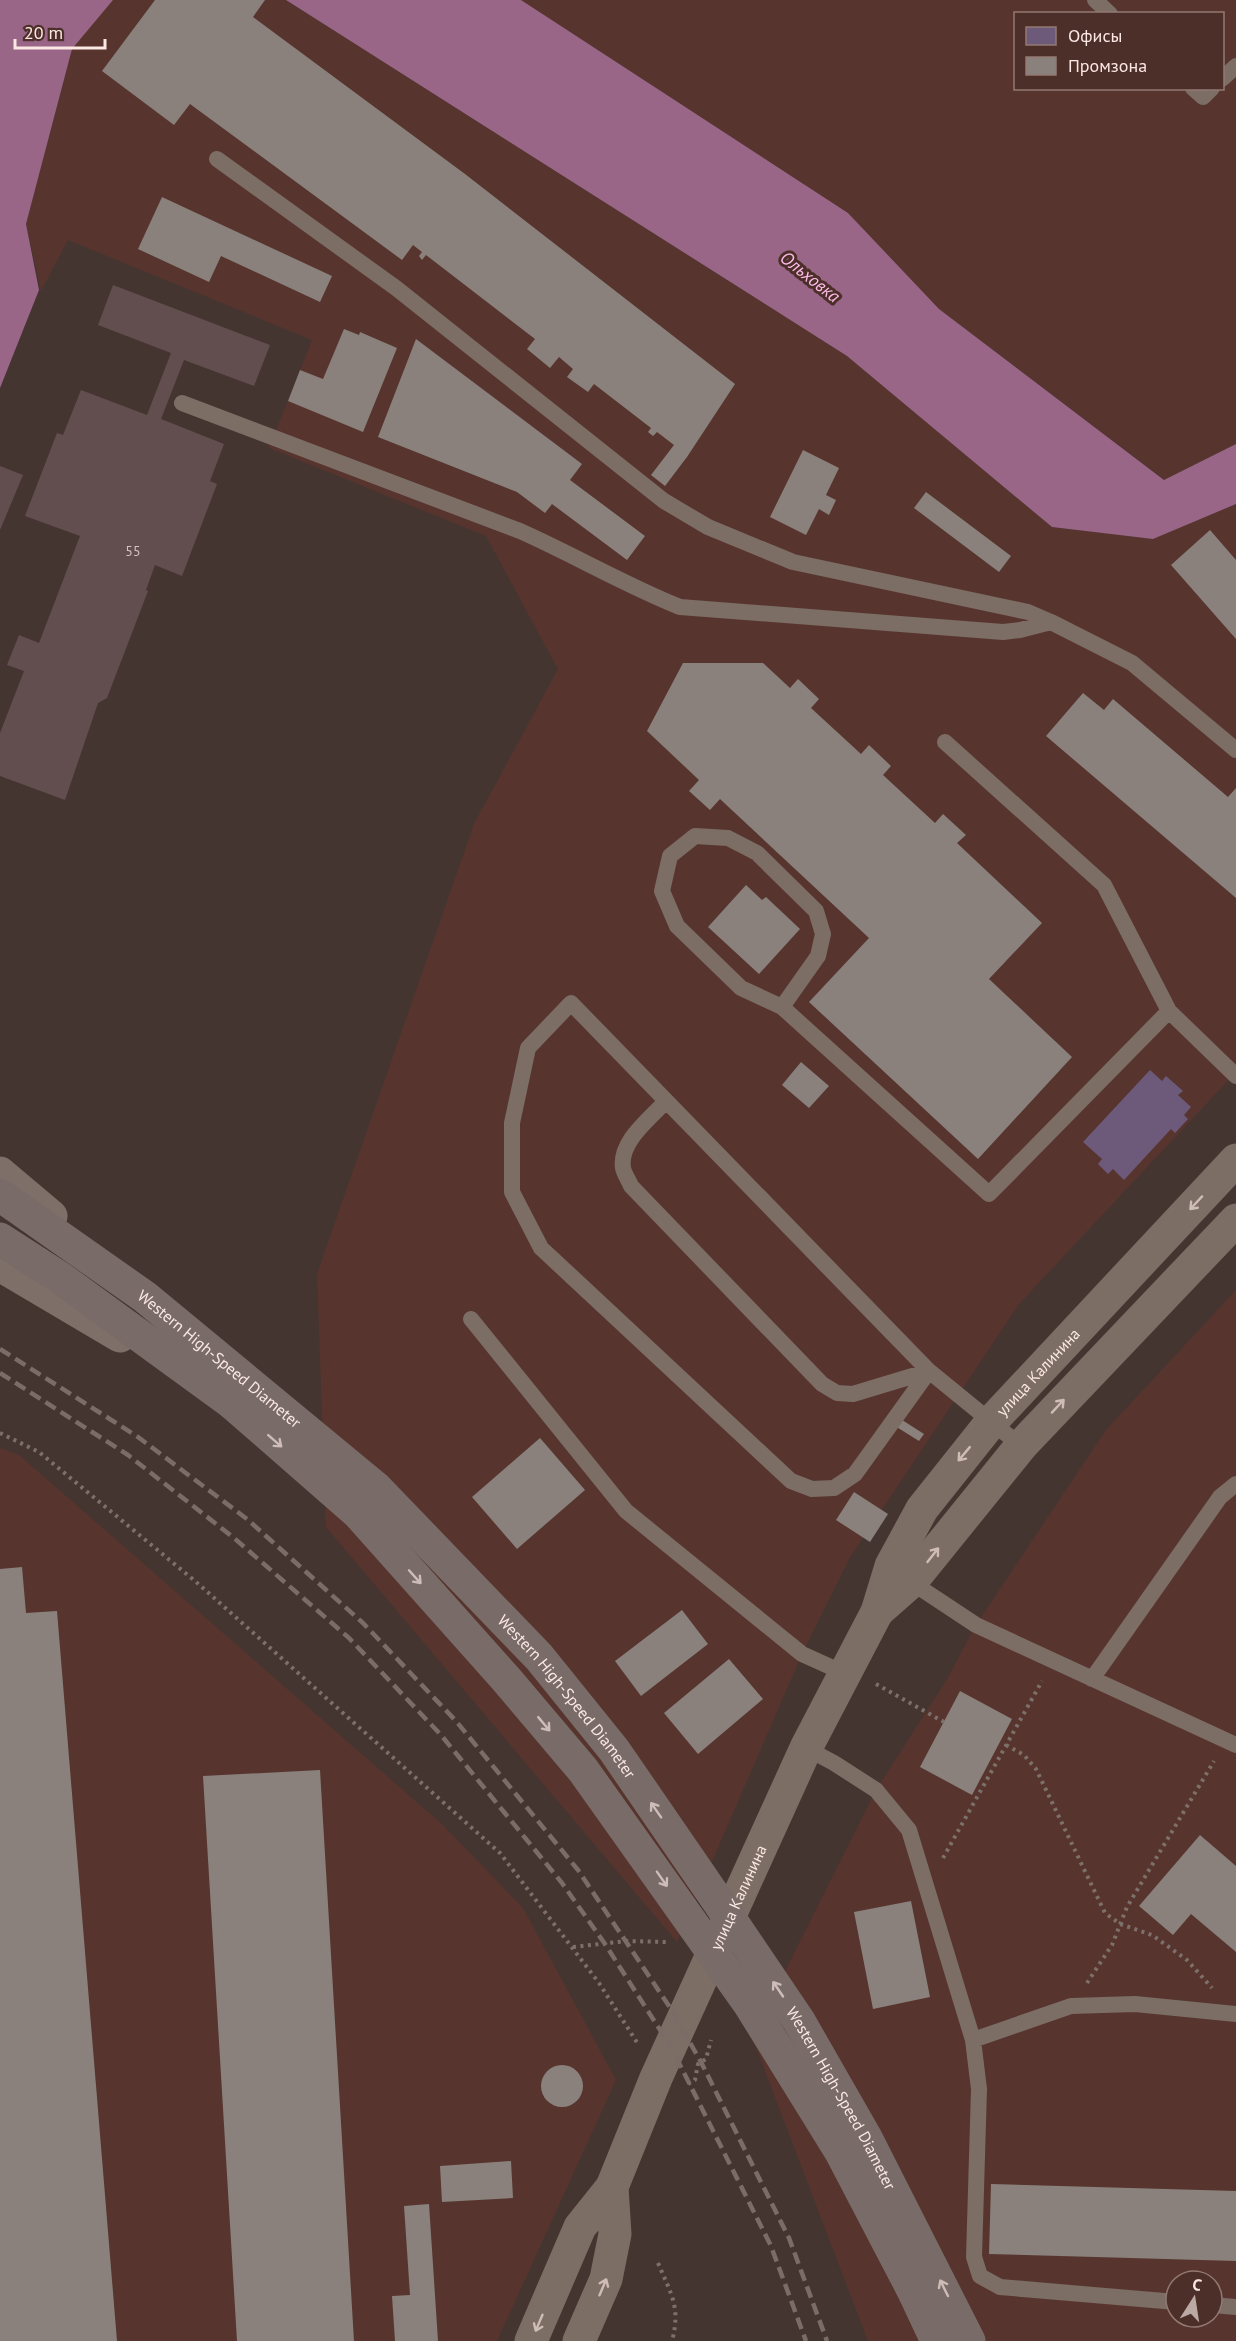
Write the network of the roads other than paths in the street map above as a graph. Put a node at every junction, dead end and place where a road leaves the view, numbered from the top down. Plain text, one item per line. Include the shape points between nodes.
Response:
1 (1095, 0) edge
2 (1108, 12) edge
3 (1236, 66) edge
4 (1224, 77) edge
5 (1195, 90) edge
6 (1210, 90) edge
7 (217, 159) dead end
8 (182, 403) dead end
9 (1051, 622) junction
10 (945, 742) dead end
11 (1236, 750) edge
12 (782, 1007) junction
13 (1170, 1011) junction
14 (1236, 1076) edge
15 (666, 1101) junction
16 (1236, 1160) edge
17 (0, 1173) edge
18 (0, 1195) edge
19 (1236, 1220) edge
20 (0, 1239) edge
21 (0, 1265) edge
22 (145, 1297) junction
23 (471, 1320) dead end
24 (929, 1371) junction
25 (232, 1402) junction
26 (992, 1421) junction
27 (1021, 1446) junction
28 (1236, 1484) edge
29 (911, 1582) junction
30 (877, 1612) junction
31 (844, 1673) junction
32 (1092, 1679) junction
33 (1231, 1743) edge
34 (806, 1748) junction
35 (1236, 2015) edge
36 (973, 2040) junction
37 (612, 2187) junction
38 (1164, 2301) edge
39 (531, 2341) edge
40 (579, 2341) edge
41 (937, 2341) edge
42 (969, 2341) edge

1 - 2 lane
3 - 4 lane
5 - 6 lane via 1203,97
7 - 9 lane via 396,288 664,501 708,527 794,561 1028,612
8 - 9 lane via 520,531 680,607 1003,632
9 - 11 lane via 1132,663
10 - 13 lane via 1104,885
12 - 12 lane via 741,988 677,926 662,891 670,856 695,836 728,838 757,853 816,911 823,934 818,956
12 - 13 lane via 990,1194
13 - 14 lane
15 - 24 lane
15 - 24 lane via 634,1135 624,1152 623,1169 632,1185 822,1384 837,1393 854,1394
15 - 24 lane via 571,1003 528,1048 512,1123 512,1192 541,1248 791,1481 812,1489 834,1488 855,1474
16 -> 26 street, улица Калинина
17 - 22 main road
18 - 22 highway, Western High-Speed Diameter
27 -> 19 street, улица Калинина
20 - 25 highway, Western High-Speed Diameter
21 - 25 main road
42 -> 22 highway, Western High-Speed Diameter, bridge via 866,2138 800,2021 614,1750 539,1657 376,1488
23 - 31 lane via 626,1511 802,1654
24 - 26 lane
25 -> 41 highway, Western High-Speed Diameter, bridge via 358,1514 583,1770 750,2005 841,2152
26 - 27 lane
26 -> 30 street, улица Калинина via 922,1509 891,1566
29 -> 27 street, улица Калинина
28 - 32 lane via 1220,1497
29 - 30 street, улица Калинина
29 - 32 lane via 976,1625
30 - 31 street, улица Калинина
31 - 34 street, улица Калинина
32 - 33 lane
34 - 36 lane via 876,1790 909,1830
34 - 37 street, улица Калинина via 656,2078
35 - 36 lane via 1135,2004 1071,2006
36 - 38 lane via 979,2089 974,2257 981,2276 1000,2287
37 -> 39 street, улица Калинина via 580,2227
40 -> 37 street, улица Калинина via 606,2279 615,2234

